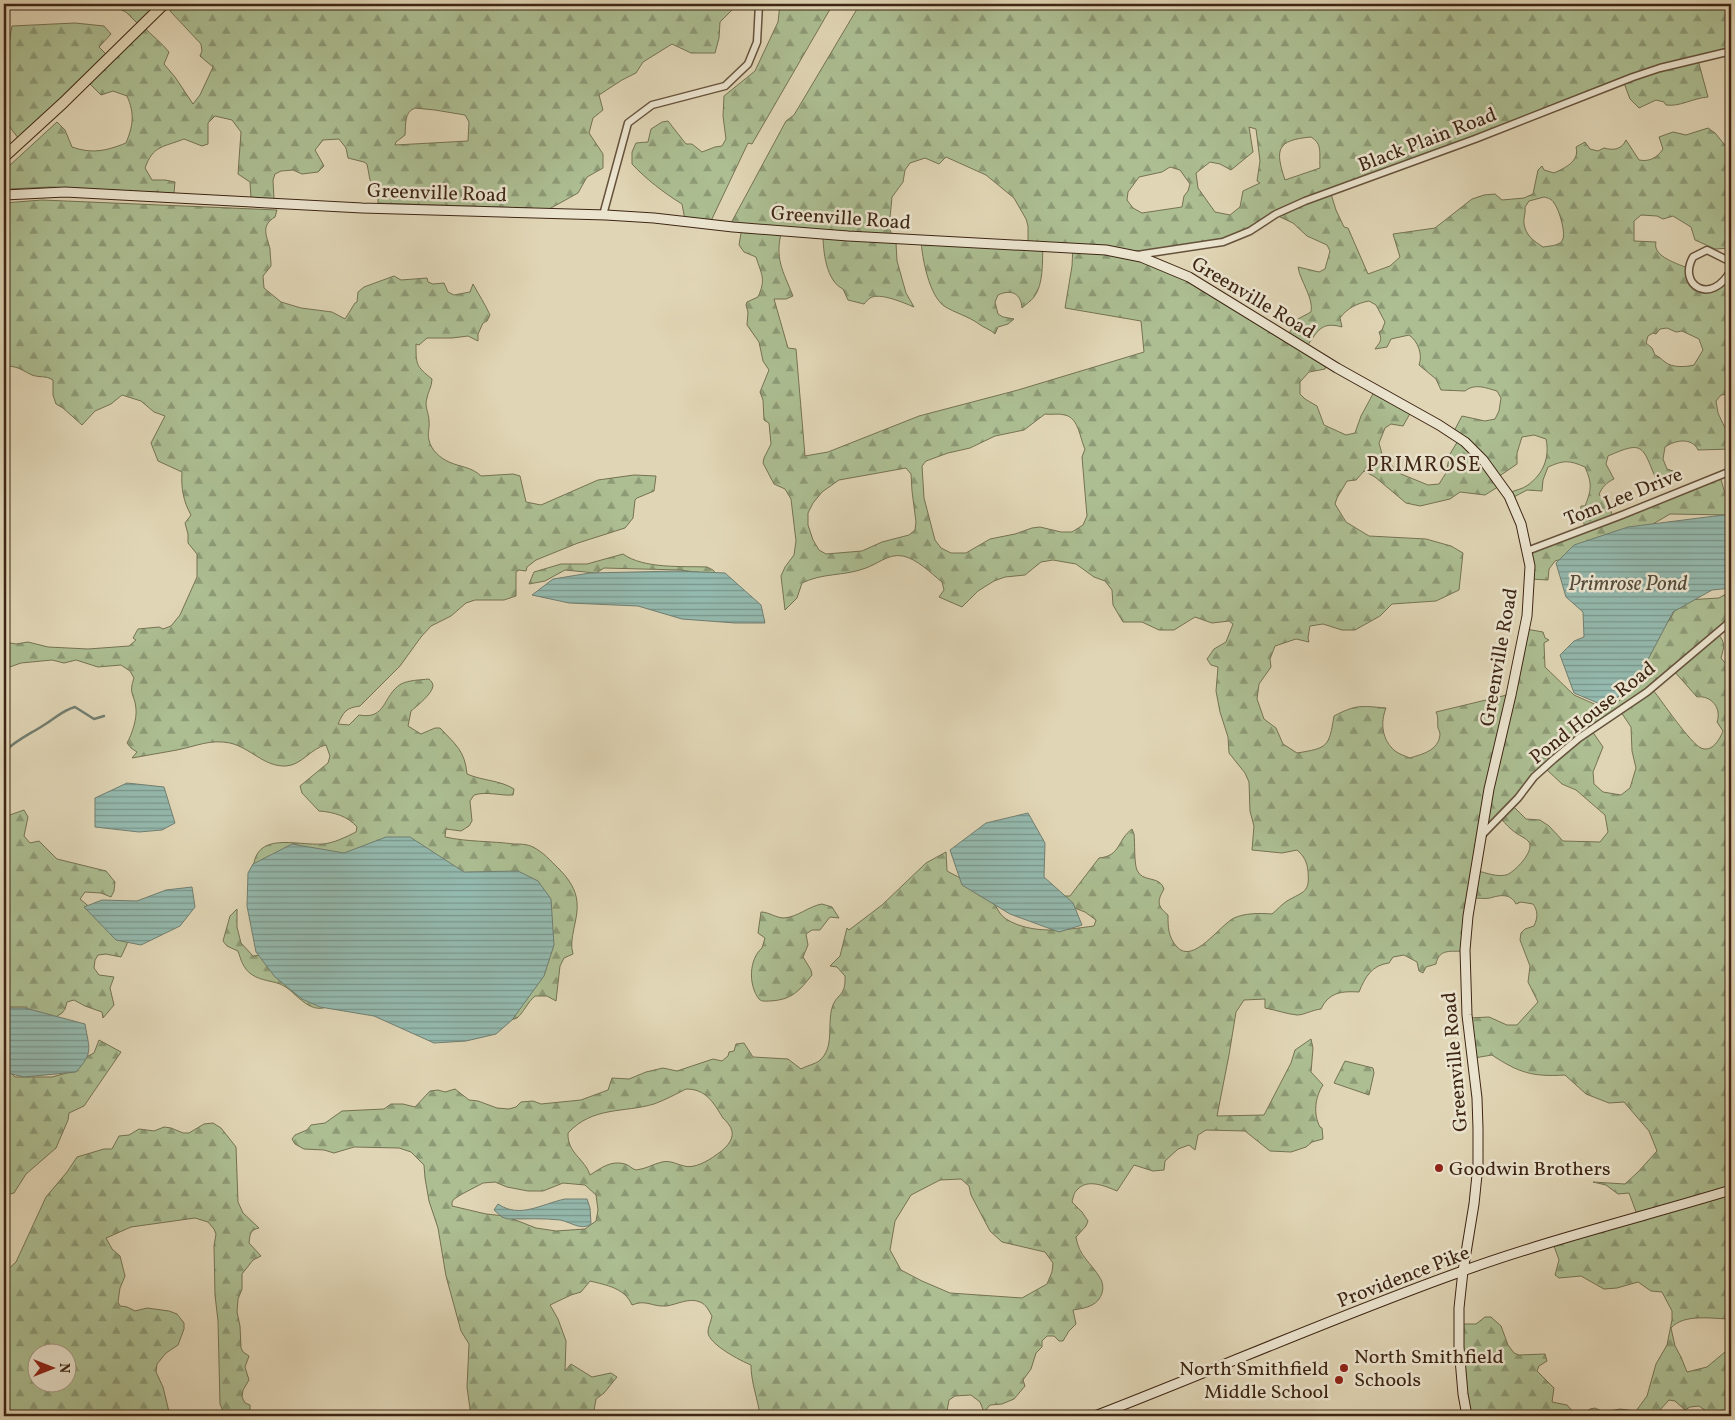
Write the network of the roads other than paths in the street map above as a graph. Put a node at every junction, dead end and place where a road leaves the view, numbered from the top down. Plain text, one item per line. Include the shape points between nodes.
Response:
1 (164, 4) edge
2 (760, 4) edge
3 (1731, 51) edge
4 (4, 156) edge
5 (4, 195) edge
6 (603, 215) junction
7 (1136, 255) junction
8 (1731, 262) edge
9 (1731, 270) edge
10 (1731, 471) edge
11 (1527, 551) junction
12 (1731, 621) edge
13 (1480, 838) junction
14 (1731, 1190) edge
15 (1462, 1271) junction
16 (1095, 1416) edge
17 (1467, 1416) edge

1 - 4 main road
2 - 6 street via 757,42 748,64 725,86 652,105 628,123
3 - 7 street, Black Plain Road via 1660,68 1305,201 1223,242
5 - 6 main road, Greenville Road via 65,192 362,208
6 - 7 main road, Greenville Road via 848,236 1087,247
7 - 11 main road, Greenville Road via 1189,277 1465,442 1483,460 1509,496 1521,524
8 - 9 street via 1707,250 1693,257 1689,270 1695,286 1711,289 1719,286
10 - 11 street, Tom Lee Drive
11 - 13 main road, Greenville Road via 1530,589 1527,616
12 - 13 street, Pond House Road via 1647,692 1554,759
13 - 15 main road, Greenville Road via 1465,950 1467,1015 1477,1098 1478,1165
14 - 15 main road, Providence Pike
15 - 16 main road, Providence Pike
15 - 17 main road, Greenville Road via 1459,1347

